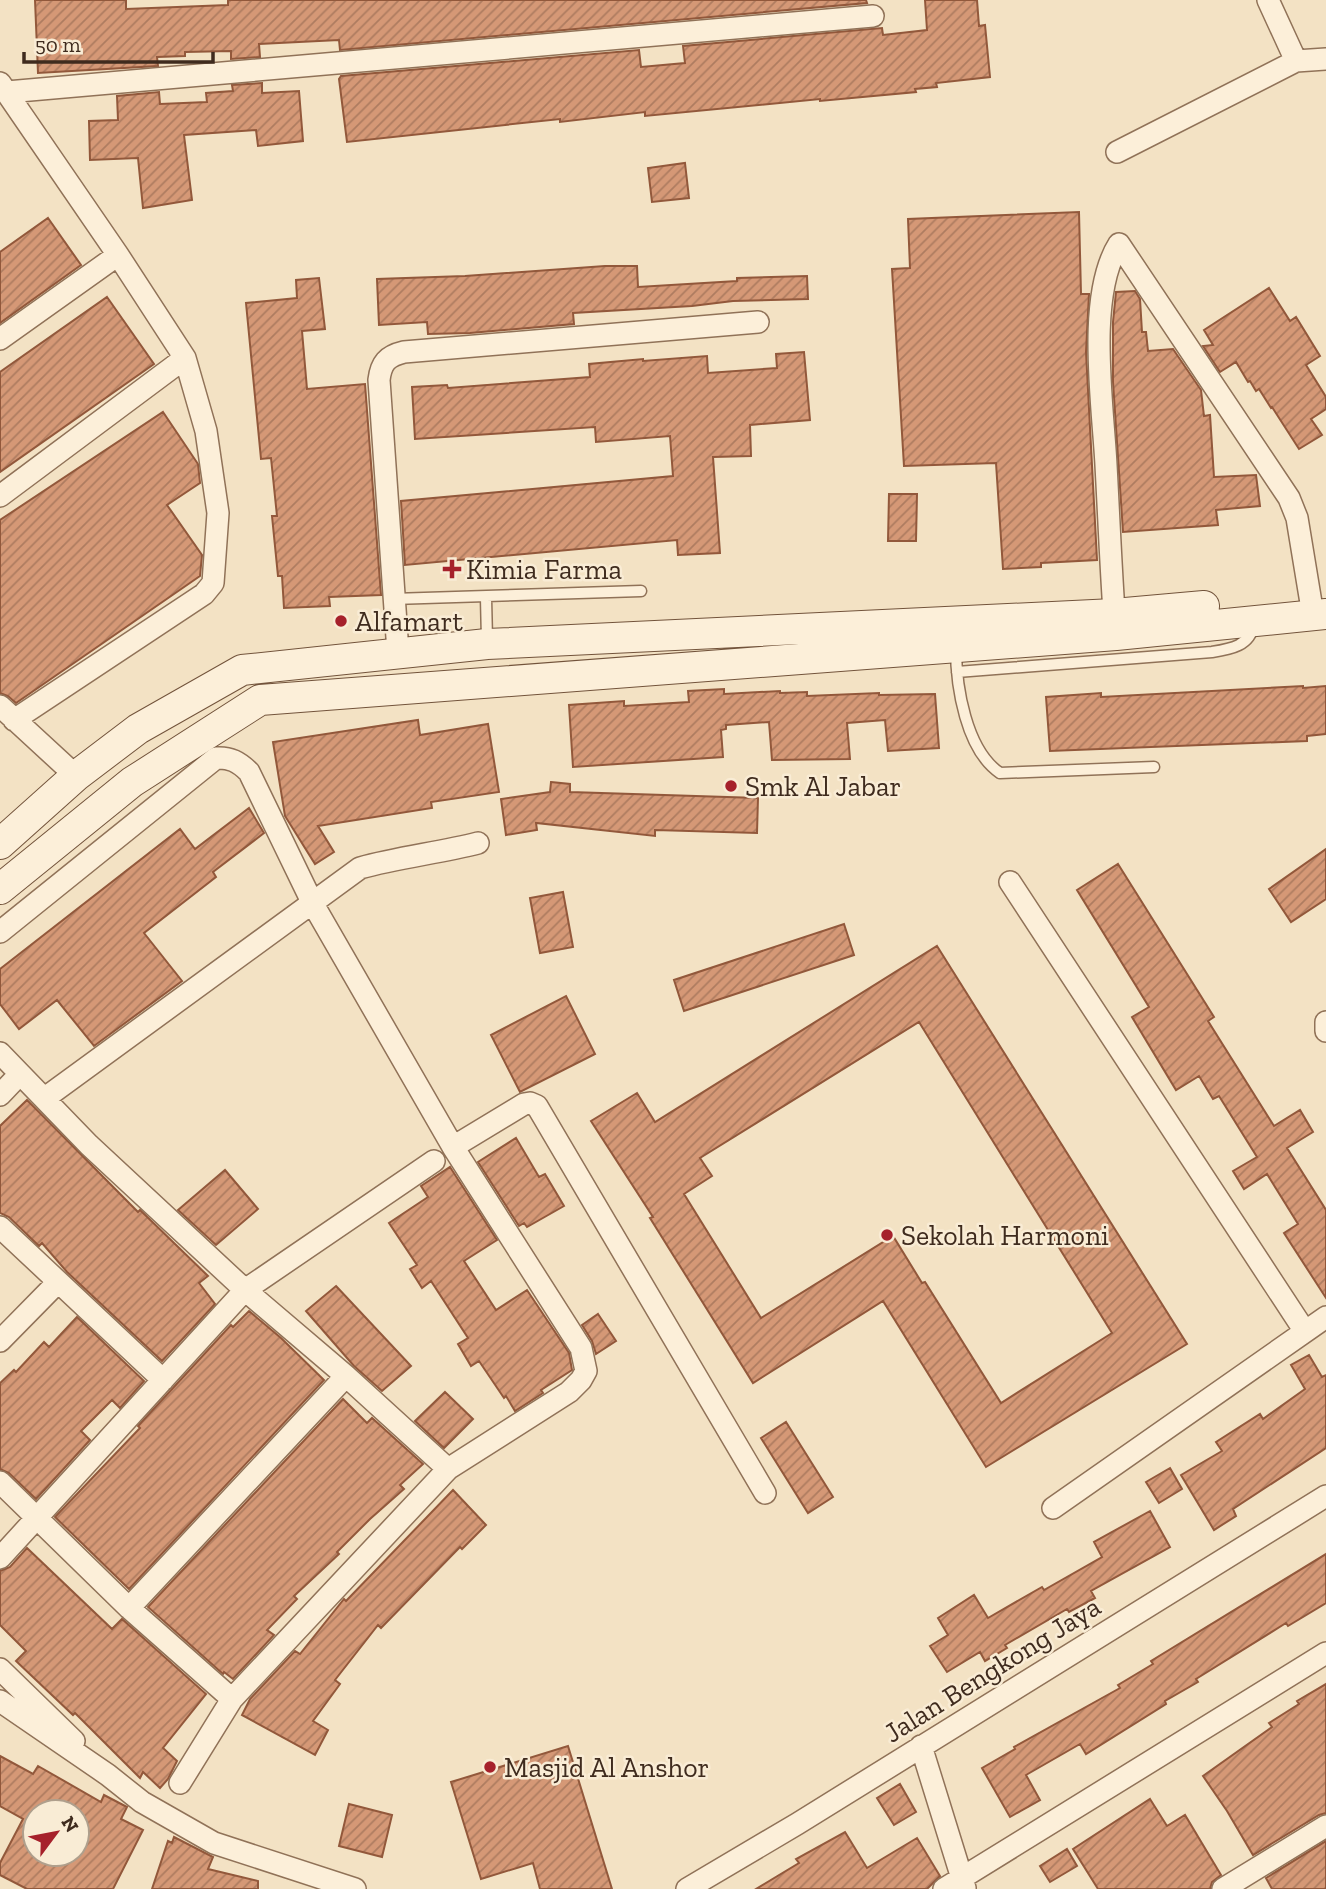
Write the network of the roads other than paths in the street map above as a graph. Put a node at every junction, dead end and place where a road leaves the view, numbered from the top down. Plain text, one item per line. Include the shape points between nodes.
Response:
1 (1268, 0) edge
2 (873, 16) dead end
3 (1326, 59) edge
4 (1296, 61) junction
5 (3, 87) edge
6 (1117, 152) dead end
7 (118, 255) junction
8 (758, 322) dead end
9 (0, 340) edge
10 (185, 358) junction
11 (0, 496) edge
12 (641, 591) dead end
13 (486, 598) junction
14 (393, 599) junction
15 (1319, 606) edge
16 (1254, 622) junction
17 (1115, 624) junction
18 (487, 644) junction
19 (398, 652) junction
20 (956, 659) junction
21 (7, 713) edge
22 (1154, 766) dead end
23 (76, 776) junction
24 (132, 782) junction
25 (154, 808) junction
26 (0, 844) edge
27 (478, 844) dead end
28 (1010, 882) dead end
29 (0, 890) edge
30 (313, 904) junction
31 (0, 932) edge
32 (1326, 1022) edge
33 (1326, 1031) edge
34 (0, 1053) edge
35 (20, 1074) junction
36 (0, 1095) edge
37 (45, 1098) junction
38 (453, 1147) junction
39 (434, 1161) dead end
40 (0, 1227) edge
41 (57, 1283) junction
42 (245, 1290) junction
43 (1326, 1317) edge
44 (1304, 1330) junction
45 (0, 1341) edge
46 (345, 1376) junction
47 (163, 1380) junction
48 (448, 1469) junction
49 (0, 1482) edge
50 (765, 1493) dead end
51 (1326, 1496) edge
52 (1053, 1508) dead end
53 (37, 1518) junction
54 (0, 1558) edge
55 (129, 1608) junction
56 (1326, 1653) edge
57 (0, 1669) edge
58 (232, 1699) junction
59 (0, 1701) edge
60 (921, 1746) junction
61 (107, 1776) junction
62 (180, 1783) dead end
63 (1326, 1826) edge
64 (957, 1885) edge
65 (355, 1889) edge
66 (687, 1889) edge
67 (1223, 1889) edge

1 - 4 street
2 - 5 street
3 - 4 street
4 - 6 street
5 - 7 street
7 - 9 street
7 - 10 street
8 - 14 street via 391,355 381,366 379,380
10 - 11 street
10 - 21 street via 206,431 218,513 213,583 204,594
12 - 13 lane
13 - 14 lane
13 - 18 lane
14 - 19 street
15 - 16 main road
15 - 17 main road
15 - 17 street via 1289,498 1119,244 1109,265 1101,305
16 - 17 main road
16 - 20 lane via 1252,634 1236,649 1212,652
17 - 18 main road
17 - 20 main road
18 - 19 main road
19 - 23 main road via 242,670 138,729
20 - 22 lane via 964,715 988,765 1000,773
20 - 24 main road via 260,700
21 - 23 street
23 - 26 main road
24 - 25 street
24 - 29 main road
25 - 30 street via 216,758 238,762 249,772
25 - 31 street
27 - 30 street via 360,868
28 - 44 street
30 - 37 street
30 - 38 street
32 - 33 street
34 - 35 street
35 - 36 street
35 - 37 street
37 - 42 street
38 - 48 street via 581,1348 586,1371 569,1392
38 - 50 street via 524,1104 537,1106
39 - 42 street
40 - 41 street
41 - 45 street
41 - 47 street
42 - 46 street
42 - 47 street
43 - 44 street
44 - 52 street
46 - 48 street
46 - 55 street
47 - 53 street
48 - 58 street
49 - 53 street
51 - 60 street, Jalan Bengkong Jaya
53 - 54 street
53 - 55 street
55 - 58 street
56 - 64 street
57 - 61 street
58 - 62 street
59 - 61 street
60 - 64 street
60 - 66 street, Jalan Bengkong Jaya
61 - 65 street via 214,1843
63 - 67 street

